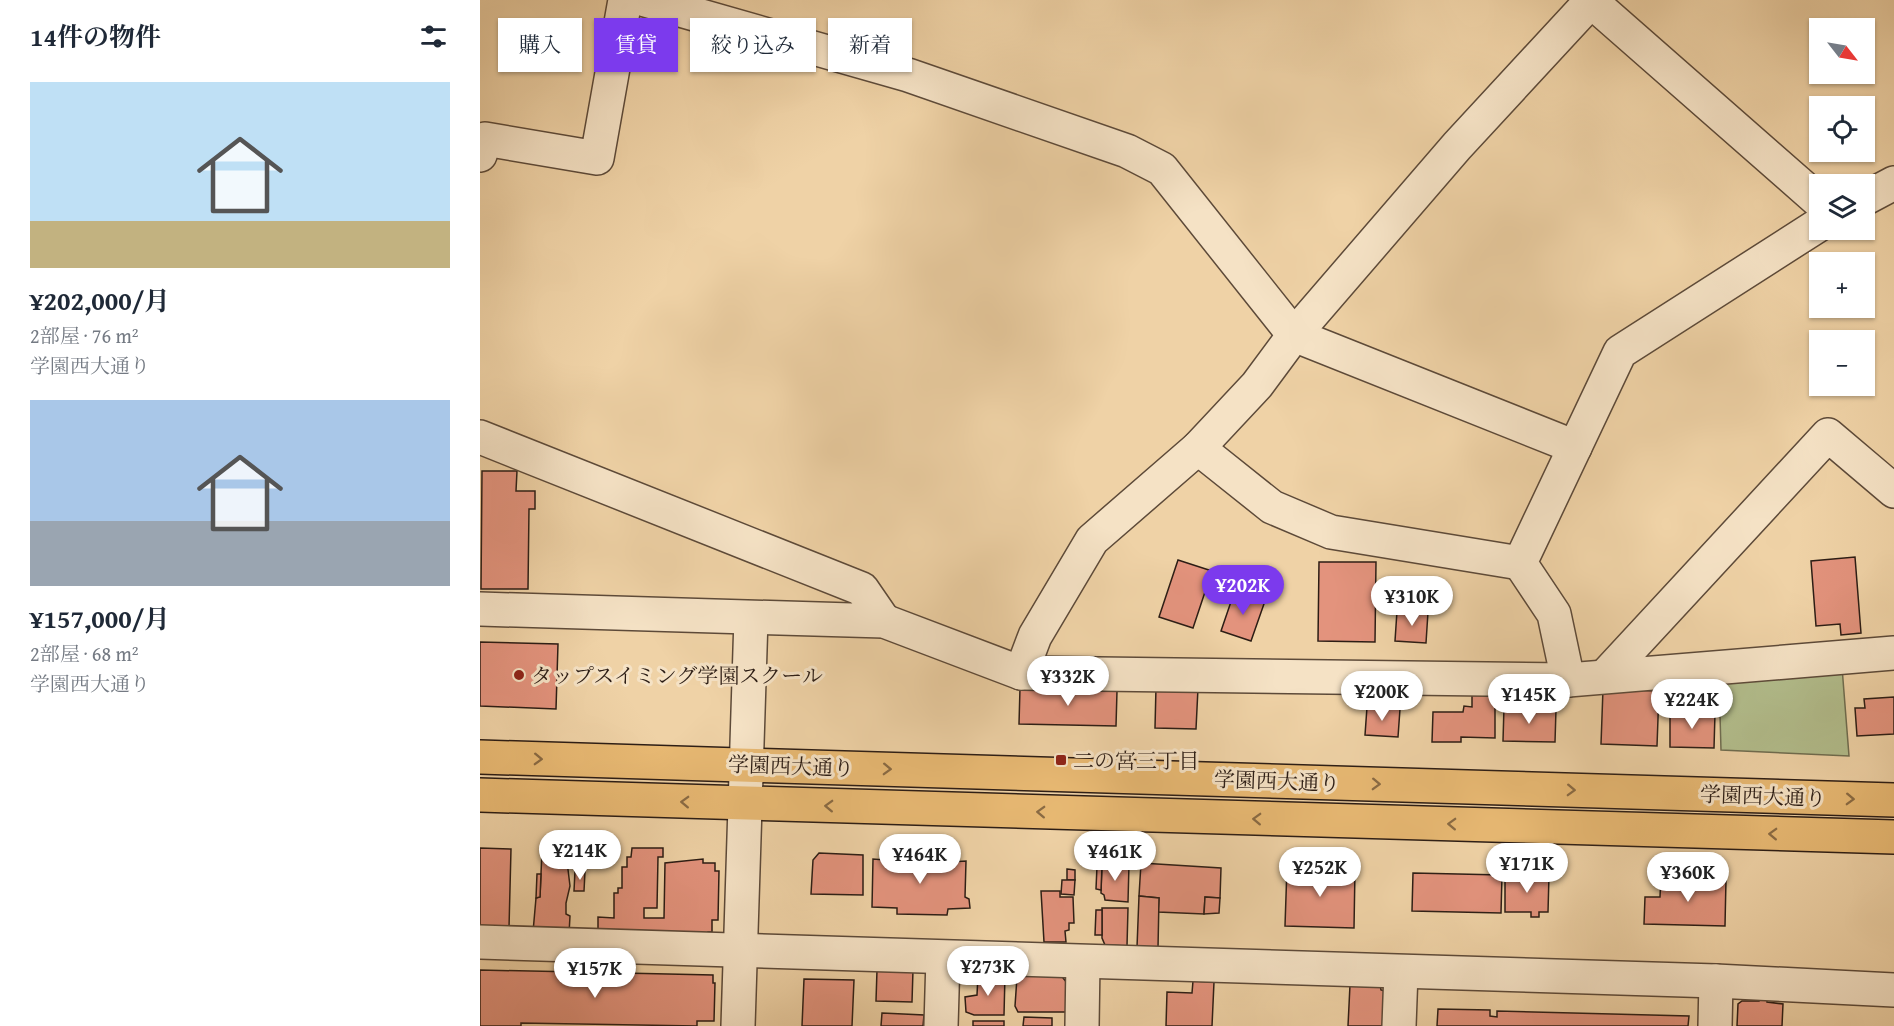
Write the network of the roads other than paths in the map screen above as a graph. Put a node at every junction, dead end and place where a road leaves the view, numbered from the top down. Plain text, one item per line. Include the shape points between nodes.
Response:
1 (625, 0) edge
2 (645, 0) edge
3 (1591, 0) edge
4 (480, 155) edge
5 (1894, 183) edge
6 (1809, 192) edge
7 (1875, 193) edge
8 (1809, 231) edge
9 (1294, 335) junction
10 (480, 437) edge
11 (1198, 447) junction
12 (1575, 447) junction
13 (1894, 491) edge
14 (1520, 563) junction
15 (480, 609) edge
16 (751, 618) junction
17 (884, 621) junction
18 (1894, 653) edge
19 (1021, 673) junction
20 (1605, 676) junction
21 (1568, 680) junction
22 (480, 757) edge
23 (745, 765) junction
24 (480, 795) edge
25 (1894, 800) edge
26 (744, 804) junction
27 (1894, 837) edge
28 (480, 942) edge
29 (740, 952) junction
30 (943, 958) junction
31 (1083, 962) junction
32 (1401, 972) junction
33 (1716, 981) junction
34 (1894, 990) edge
35 (738, 1026) edge
36 (941, 1026) edge
37 (1082, 1026) edge
38 (1400, 1026) edge
39 (1715, 1026) edge

1 - 4 street via 597,158 485,139
2 - 9 street via 908,75 1127,151 1162,169
3 - 6 street
3 - 9 street via 1457,146
5 - 7 street
8 - 12 street via 1620,352
9 - 11 street via 1257,385
9 - 12 street
10 - 17 street via 862,589
11 - 14 street via 1272,507 1331,532
11 - 19 street via 1092,540 1035,636
12 - 14 street
13 - 20 street via 1828,435
14 - 21 street via 1554,614
15 - 16 street
16 - 17 street
16 - 23 street
17 - 19 street
18 - 20 street
19 - 21 street
20 - 21 street
22 -> 23 main road, 学園西大通り
23 -> 25 main road, 学園西大通り
23 - 26 street
26 -> 24 main road, 学園西大通り
27 -> 26 main road, 学園西大通り
26 - 29 street
28 - 29 street
29 - 30 street
29 - 35 street
30 - 31 street
30 - 36 street
31 - 32 street
31 - 37 street
32 - 33 street
32 - 38 street
33 - 34 street
33 - 39 street

